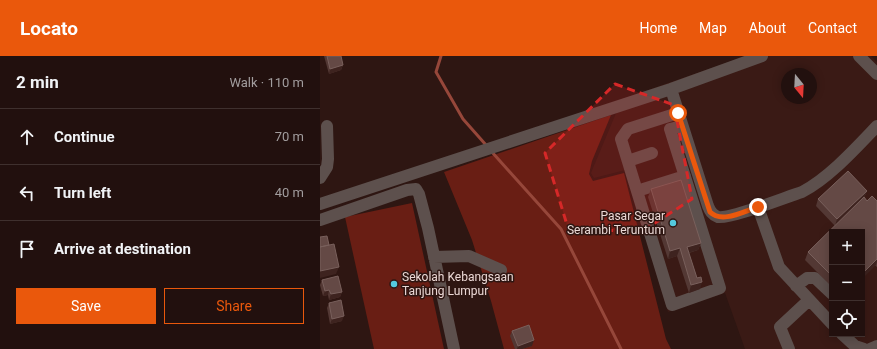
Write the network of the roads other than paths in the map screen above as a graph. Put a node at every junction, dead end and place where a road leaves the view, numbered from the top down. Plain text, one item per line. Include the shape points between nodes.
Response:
1 (762, 56) edge
2 (859, 56) edge
3 (877, 74) edge
4 (671, 89) junction
5 (678, 113) junction
6 (327, 126) dead end
7 (682, 126) junction
8 (875, 134) edge
9 (652, 153) dead end
10 (628, 161) junction
11 (685, 176) junction
12 (320, 178) edge
13 (638, 191) junction
14 (320, 204) edge
15 (758, 207) junction
16 (320, 220) edge
17 (434, 257) junction
18 (501, 270) dead end
19 (796, 286) junction
20 (829, 291) edge
21 (809, 300) junction
22 (829, 321) edge
23 (845, 337) edge
24 (877, 346) edge
25 (454, 349) edge
26 (789, 349) edge
27 (864, 349) edge
28 (870, 349) edge

1 - 4 street
2 - 3 street
4 - 5 street
4 - 14 street
5 - 7 street
5 - 10 street via 628,129 621,139
6 - 12 street via 327,167
7 - 11 street via 670,129
7 - 15 street via 710,212 726,217
8 - 15 street via 809,188
9 - 10 street
10 - 13 street
11 - 13 street
11 - 13 street via 720,288 672,305
15 - 19 street via 779,268
16 - 17 street via 416,189 422,203
17 - 18 street via 469,256
17 - 25 street
19 - 20 street via 807,278 816,278
19 - 21 street
21 - 22 street
21 - 26 street via 780,327
23 - 27 street via 855,346
24 - 28 street

